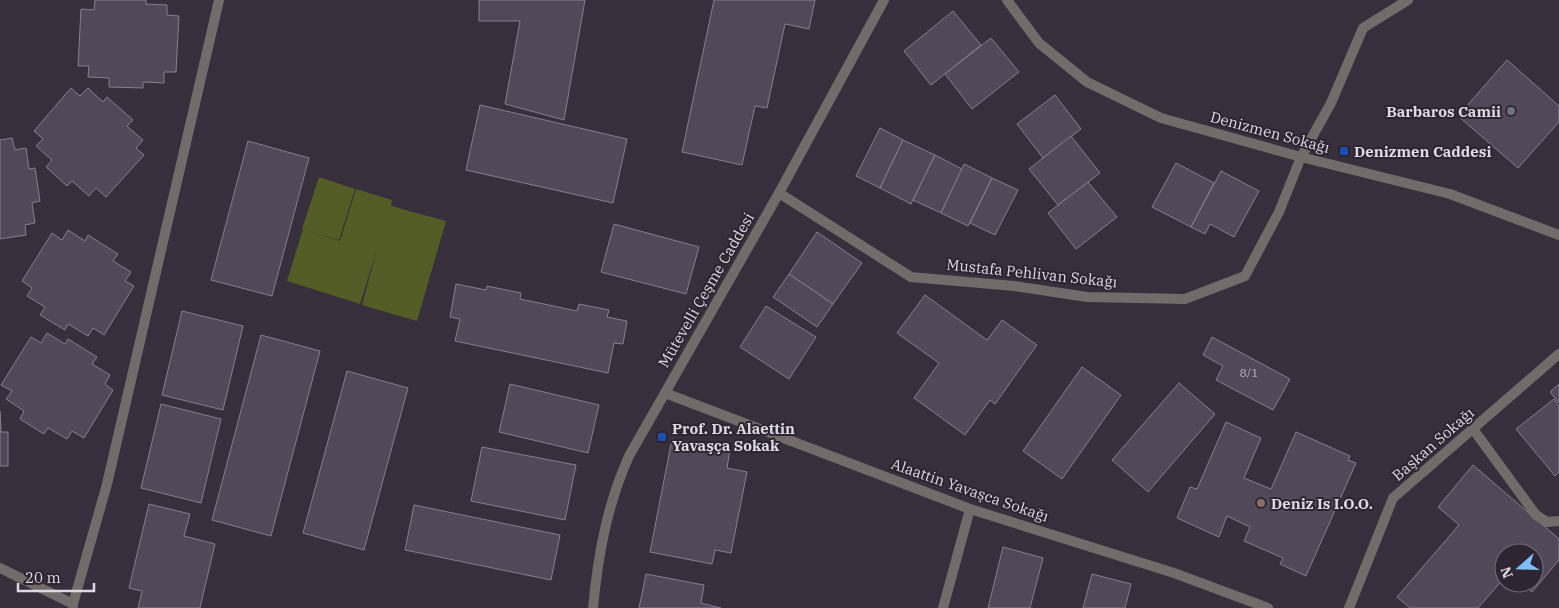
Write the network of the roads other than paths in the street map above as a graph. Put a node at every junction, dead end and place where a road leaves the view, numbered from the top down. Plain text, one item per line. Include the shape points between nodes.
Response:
1 (219, 0) edge
2 (884, 0) edge
3 (1008, 0) edge
4 (1408, 0) edge
5 (1301, 157) junction
6 (779, 193) junction
7 (1559, 235) edge
8 (1559, 354) edge
9 (665, 393) junction
10 (1473, 429) junction
11 (970, 509) junction
12 (1559, 521) edge
13 (0, 568) edge
14 (73, 606) edge
15 (593, 608) edge
16 (943, 608) edge
17 (1268, 608) edge
18 (1350, 608) edge

1 - 14 street via 107,484
2 - 6 street, Mütevelli Çeşme Caddesi
3 - 5 street, Denizmen Sokağı via 1038,43 1087,82 1161,118
4 - 5 street, Mustafa Pehlivan Sokağı via 1363,28 1332,103
5 - 6 street, Mustafa Pehlivan Sokağı via 1279,212 1245,276 1186,299 1087,297 1014,286 911,277
5 - 7 street, Denizmen Sokağı via 1450,194
6 - 9 street, Mütevelli Çeşme Caddesi
8 - 10 street, Başkan Sokağı
9 - 11 street, Alaattin Yavaşca Sokağı
9 - 15 street, Mütevelli Çeşme Caddesi via 617,483 602,539
10 - 12 street via 1536,515 1547,522
10 - 18 street, Başkan Sokağı via 1393,498
11 - 16 street
11 - 17 street, Alaattin Yavaşca Sokağı via 1174,573
13 - 14 street

